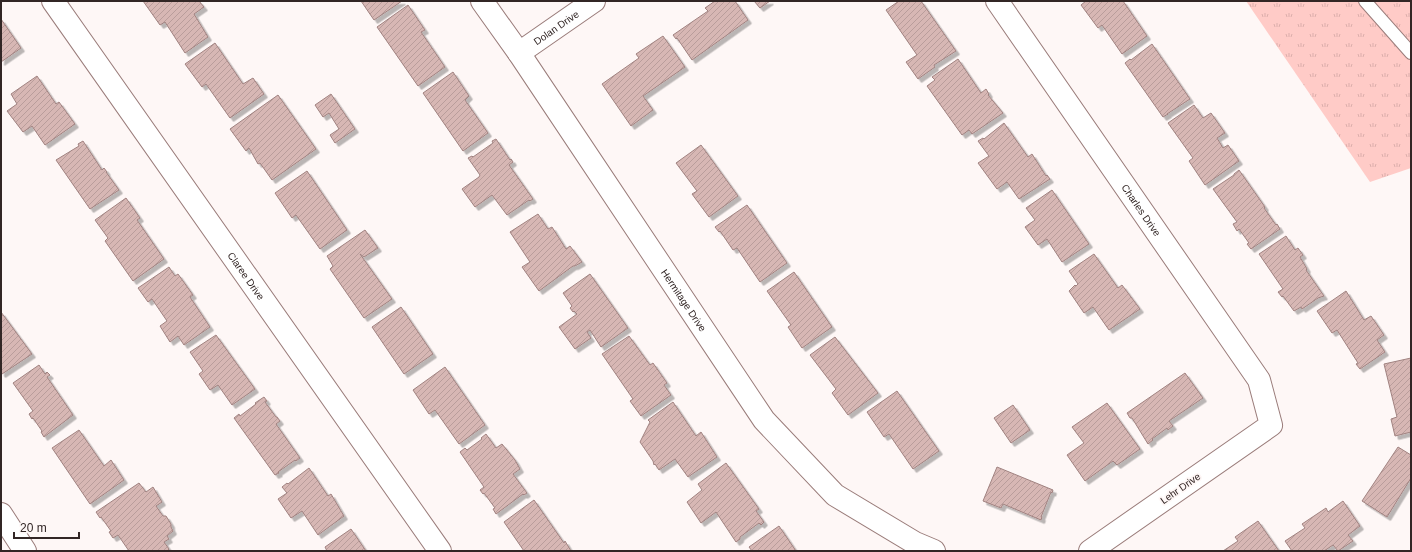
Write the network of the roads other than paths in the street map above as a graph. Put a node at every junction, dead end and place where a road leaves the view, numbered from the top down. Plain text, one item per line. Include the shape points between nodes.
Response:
1 (53, 1) edge
2 (482, 1) edge
3 (594, 1) edge
4 (997, 1) edge
5 (1365, 1) edge
6 (519, 53) junction
7 (1411, 53) edge
8 (1271, 425) joint
9 (1, 514) edge
10 (25, 551) edge
11 (440, 551) edge
12 (934, 551) edge
13 (1090, 551) edge

1 - 11 street, Claree Drive
2 - 6 street, Hermitage Drive
3 - 6 street, Dolan Drive
4 - 8 street, Charles Drive via 1259,380
5 - 7 lane
6 - 12 street, Hermitage Drive via 764,420 835,495 915,544
8 - 13 street, Lehr Drive
9 - 10 street

